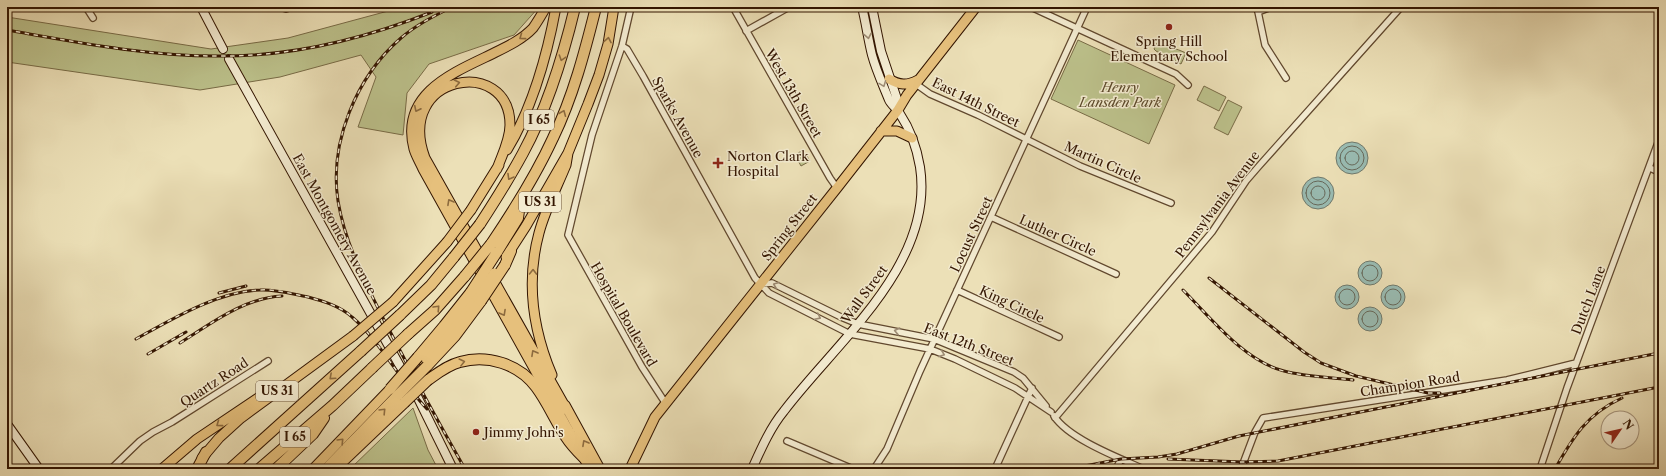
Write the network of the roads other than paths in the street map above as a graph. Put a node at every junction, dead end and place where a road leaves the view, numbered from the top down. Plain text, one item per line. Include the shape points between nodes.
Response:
1 (86, 7) edge
2 (201, 7) edge
3 (280, 7) edge
4 (292, 7) edge
5 (546, 7) edge
6 (556, 7) edge
7 (575, 7) edge
8 (596, 7) edge
9 (614, 7) edge
10 (631, 7) edge
11 (733, 7) edge
12 (790, 7) edge
13 (862, 7) edge
14 (872, 7) edge
15 (976, 7) edge
16 (1031, 7) edge
17 (1087, 7) edge
18 (1271, 7) edge
19 (1401, 7) edge
20 (1258, 9) edge
21 (92, 18) dead end
22 (1077, 28) junction
23 (746, 31) junction
24 (622, 46) junction
25 (223, 49) dead end
26 (229, 59) dead end
27 (1286, 78) dead end
28 (889, 79) junction
29 (918, 81) junction
30 (1188, 85) dead end
31 (898, 110) junction
32 (881, 131) junction
33 (912, 138) junction
34 (1027, 139) junction
35 (1659, 140) edge
36 (568, 153) junction
37 (496, 168) junction
38 (1650, 168) junction
39 (1659, 172) edge
40 (837, 188) junction
41 (521, 198) junction
42 (1171, 203) dead end
43 (991, 217) junction
44 (511, 250) joint
45 (1116, 274) dead end
46 (761, 284) junction
47 (957, 290) junction
48 (476, 297) junction
49 (858, 324) junction
50 (850, 334) junction
51 (1059, 337) dead end
52 (934, 339) junction
53 (930, 349) junction
54 (323, 358) junction
55 (268, 361) dead end
56 (1576, 363) junction
57 (1032, 388) junction
58 (397, 396) junction
59 (1028, 396) junction
60 (666, 404) junction
61 (332, 406) junction
62 (567, 410) junction
63 (1051, 412) junction
64 (1055, 418) junction
65 (7, 424) edge
66 (787, 441) dead end
67 (206, 452) junction
68 (584, 458) junction
69 (1121, 459) junction
70 (39, 469) edge
71 (111, 469) edge
72 (162, 469) edge
73 (192, 469) edge
74 (197, 469) edge
75 (230, 469) edge
76 (259, 469) edge
77 (276, 469) edge
78 (314, 469) edge
79 (326, 469) edge
80 (334, 469) edge
81 (453, 469) edge
82 (590, 469) edge
83 (600, 469) edge
84 (630, 469) edge
85 (752, 469) edge
86 (853, 469) edge
87 (874, 469) edge
88 (995, 469) edge
89 (1116, 469) edge
90 (1144, 469) edge
91 (1241, 469) edge
92 (1540, 469) edge

1 - 21 street
2 - 25 street
3 - 4 street
5 -> 68 main road via 533,28 524,36 458,70 428,91 414,116 412,137 414,150 423,169
6 - 37 main road, US 31 via 535,90 515,138
7 -> 75 highway, I 65, bridge via 566,46 541,116 524,153 480,224 431,285
41 -> 8 highway, I 65 via 553,138 569,99
36 -> 9 main road, US 31 via 599,75 608,44
10 - 24 street
11 - 23 street, West 13th Street
12 - 23 street
13 -> 31 street via 876,69 890,102
14 - 28 street via 880,51
15 - 29 main road, Spring Street
16 - 22 street
17 - 22 street, Locust Street
18 - 20 street
19 - 64 street, Pennsylvania Avenue via 1246,181 1212,232
20 - 27 street via 1265,45
22 - 30 street via 1176,74
22 - 34 street, Locust Street
23 - 40 street, West 13th Street
24 - 46 street, Sparks Avenue via 627,49 755,278
24 - 60 street, Hospital Boulevard via 592,135 569,239
26 - 81 street, East Montgomery Avenue via 420,401
28 - 29 main road via 905,84
28 - 31 street via 897,99
29 - 31 main road, Spring Street
29 - 34 street, East 14th Street via 930,94
31 - 32 main road, Spring Street
31 - 33 street, Wall Street
32 - 33 main road via 897,131
32 - 40 main road, Spring Street
33 - 49 street, Wall Street via 921,176 917,223 900,264
34 - 42 street, Martin Circle via 1080,166
34 - 43 street, Locust Street
35 - 38 street, Dutch Lane
36 - 44 main road, US 31
62 -> 36 main road via 538,337 532,300 533,265 539,233 566,165
37 - 54 main road, US 31, bridge via 471,210 422,271 393,302
62 -> 37 main road via 425,158 420,138 420,122 428,104 440,90 456,82 471,81 485,86 501,98 507,110 510,128
38 - 39 street
38 - 56 street, Dutch Lane
40 - 46 main road, Spring Street
41 - 48 highway, bridge via 518,218 497,252
61 -> 41 highway, I 65, bridge via 435,310 491,244
43 - 45 street, Luther Circle
43 - 47 street, Locust Street
44 - 48 highway, bridge
49 -> 46 street, East 12th Street via 772,283
46 -> 50 street, East 12th Street via 769,293
46 - 60 main road, Spring Street
47 - 51 street, King Circle
47 - 52 street, Locust Street
48 - 58 highway, bridge via 444,326
49 - 50 street, Wall Street
52 -> 49 street, East 12th Street
50 - 53 street, East 12th Street
50 - 85 street, Wall Street via 783,411
52 - 53 street, Locust Street
52 - 57 street, East 12th Street via 1014,372
53 -> 59 street, East 12th Street via 972,366
53 - 87 street, Locust Street via 887,449
54 - 67 main road, US 31 via 241,418
54 -> 72 main road via 301,369 225,419
55 - 71 street, Quartz Road via 153,432
56 - 91 street, Champion Road via 1507,380 1263,418
56 - 92 street, Dutch Lane
57 - 59 street
57 - 63 street, East 12th Street
58 -> 68 highway, bridge via 459,362 476,359 496,361 516,369 537,388 566,437
78 -> 58 main road
79 -> 58 highway
58 - 80 highway
59 - 63 street, East 12th Street
59 - 88 street
60 - 84 main road, Spring Street via 650,427
61 - 76 highway, I 65
61 - 77 highway via 312,434
83 -> 62 main road
63 - 64 street, East 12th Street
64 - 69 street, East 12th Street via 1073,434
65 - 70 street
66 - 86 street
67 - 73 main road, US 31
67 - 74 highway
68 - 82 main road
69 - 89 street
69 - 90 street, East 12th Street

